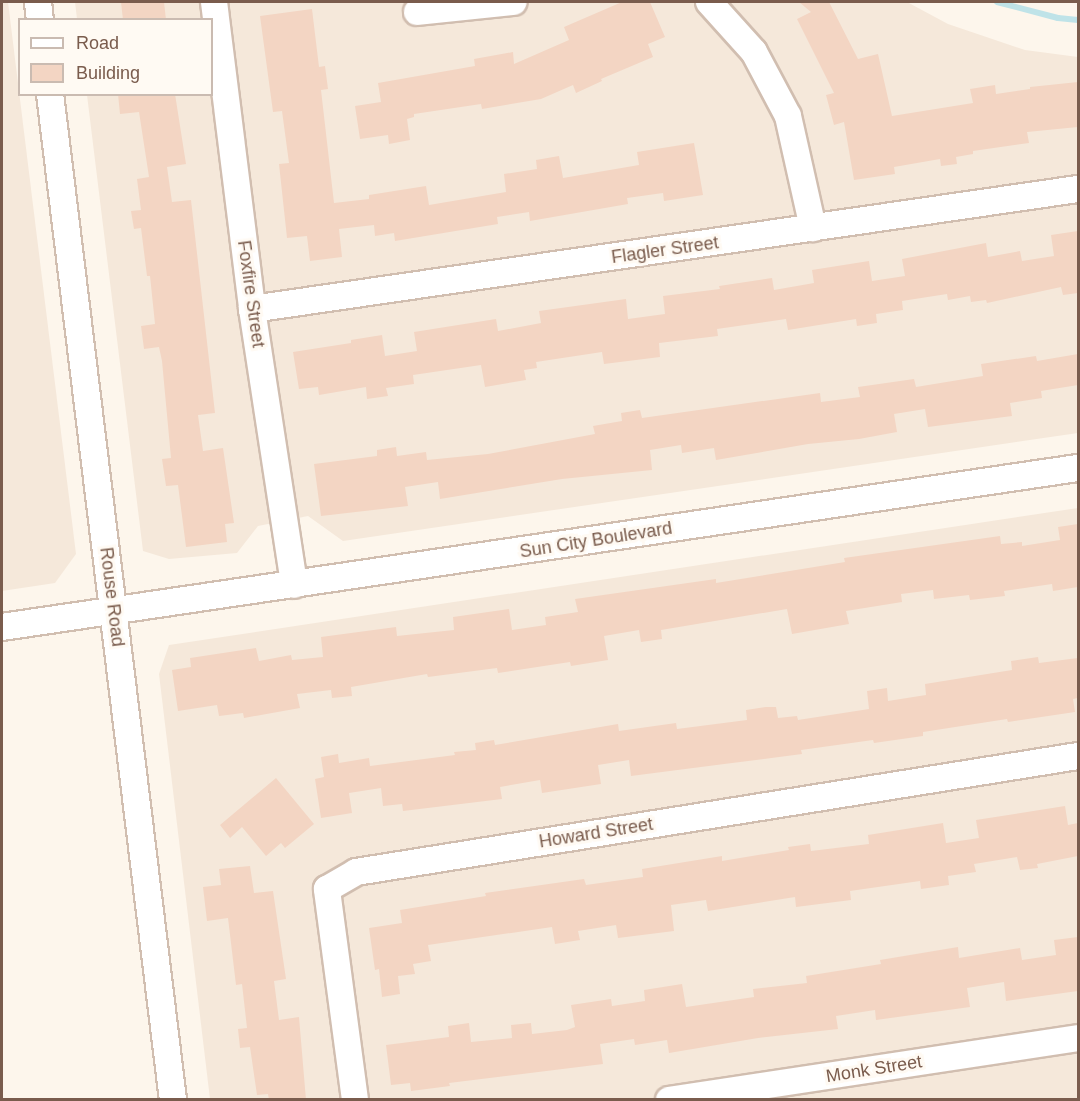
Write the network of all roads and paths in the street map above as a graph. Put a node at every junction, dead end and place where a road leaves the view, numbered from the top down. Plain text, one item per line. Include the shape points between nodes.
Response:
1 (38, 2) edge
2 (214, 2) edge
3 (513, 2) edge
4 (709, 2) edge
5 (417, 12) dead end
6 (40, 18) edge
7 (50, 96) edge
8 (1078, 189) edge
9 (813, 228) junction
10 (252, 309) junction
11 (1078, 468) edge
12 (294, 585) junction
13 (114, 611) junction
14 (2, 627) edge
15 (1078, 756) edge
16 (1078, 1038) edge
17 (173, 1100) edge
18 (355, 1100) edge
19 (669, 1100) edge

1 - 6 street
2 - 10 street, Foxfire Street
3 - 5 street
4 - 9 street via 754,52 788,116
7 - 13 street, Rouse Road
8 - 9 street, Flagler Street
9 - 10 street, Flagler Street
10 - 12 street, Foxfire Street
11 - 12 street, Sun City Boulevard
12 - 13 street, Sun City Boulevard
13 - 14 street, Sun City Boulevard
13 - 17 street, Rouse Road
15 - 18 street, Howard Street via 356,872 327,889
16 - 19 street, Monk Street

